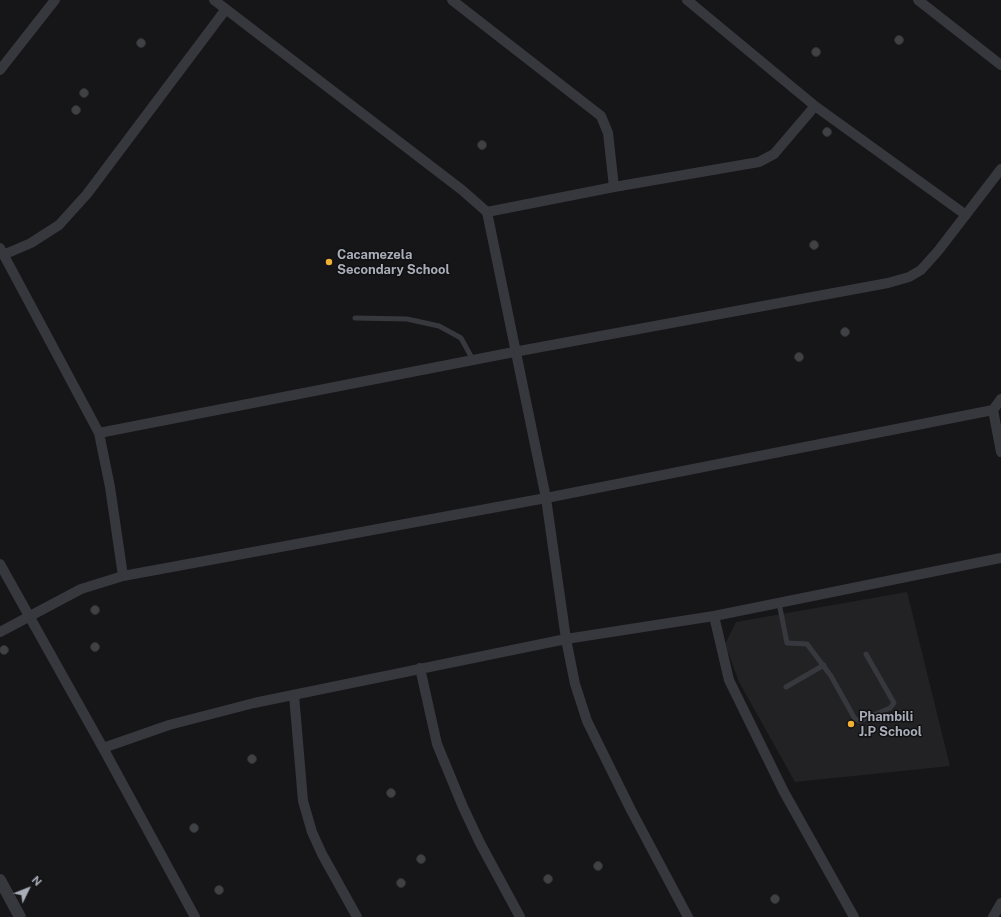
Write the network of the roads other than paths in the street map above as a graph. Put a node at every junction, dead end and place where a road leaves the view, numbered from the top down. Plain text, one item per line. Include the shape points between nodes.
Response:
1 (55, 0) edge
2 (214, 0) edge
3 (452, 0) edge
4 (686, 0) edge
5 (918, 0) edge
6 (226, 9) junction
7 (1001, 65) edge
8 (0, 70) edge
9 (816, 106) junction
10 (1001, 169) edge
11 (614, 187) junction
12 (487, 212) junction
13 (966, 215) junction
14 (2, 251) edge
15 (355, 318) dead end
16 (514, 352) junction
17 (473, 360) junction
18 (1001, 399) edge
19 (993, 410) junction
20 (99, 433) junction
21 (1001, 452) edge
22 (546, 498) junction
23 (1001, 558) edge
24 (0, 564) edge
25 (123, 576) junction
26 (779, 603) junction
27 (714, 616) junction
28 (29, 617) junction
29 (0, 632) edge
30 (566, 639) junction
31 (866, 654) dead end
32 (824, 665) junction
33 (420, 668) junction
34 (786, 687) dead end
35 (294, 694) junction
36 (103, 748) junction
37 (0, 880) edge
38 (1001, 903) edge
39 (20, 917) edge
40 (195, 917) edge
41 (357, 917) edge
42 (520, 917) edge
43 (688, 917) edge
44 (854, 917) edge
45 (993, 917) edge

1 - 8 street
2 - 6 street
3 - 11 street via 601,116 608,133
4 - 9 street
5 - 7 street
6 - 12 street via 462,190
6 - 14 street via 88,194 59,225 31,243
9 - 11 street via 774,154 759,162
9 - 13 street
10 - 13 street
11 - 12 street
12 - 16 street
13 - 16 street via 921,270 888,283
14 - 20 street
15 - 17 lane via 407,319 439,326 461,338
16 - 17 street
16 - 22 street
17 - 20 street
18 - 19 street
19 - 21 street
19 - 22 street
20 - 25 street
22 - 25 street
22 - 30 street
23 - 26 street
24 - 28 street
25 - 28 street via 81,589
26 - 27 street
26 - 32 lane via 788,643 805,643
27 - 30 street
27 - 44 street via 730,680 784,792
28 - 29 street
28 - 36 street
30 - 33 street
30 - 43 street via 575,684 587,721
31 - 32 lane via 894,703 890,708 864,720 855,719
32 - 34 lane
33 - 35 street
33 - 42 street via 440,751 477,837
35 - 36 street via 210,713
35 - 41 street via 303,801 322,854
36 - 40 street
37 - 39 street
38 - 45 street

